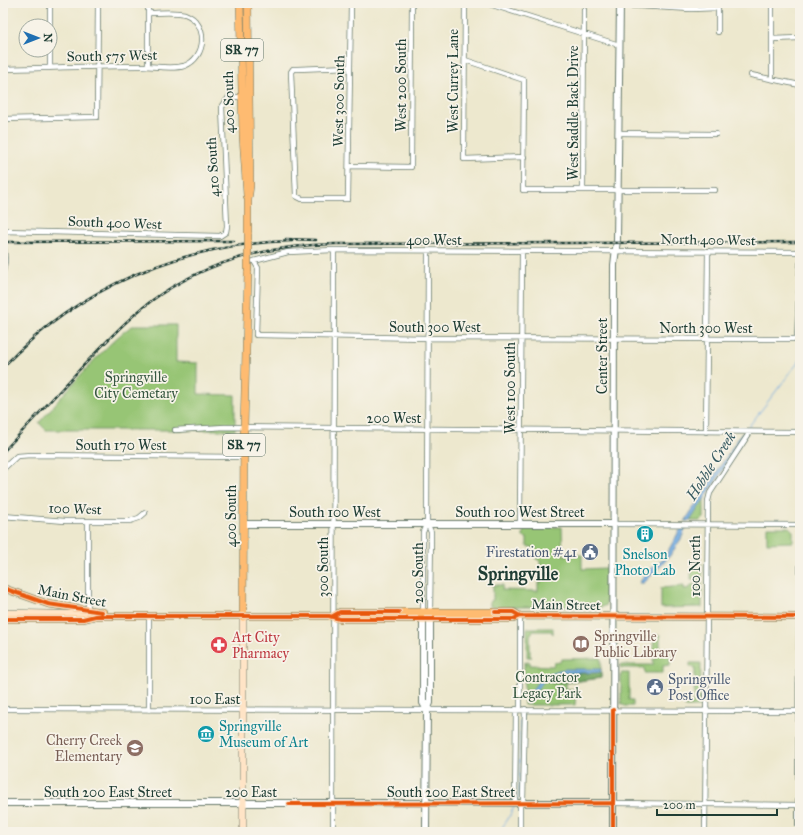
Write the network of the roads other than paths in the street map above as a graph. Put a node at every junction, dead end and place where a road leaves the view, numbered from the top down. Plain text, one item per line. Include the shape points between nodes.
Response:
1 (4, 3) edge
2 (50, 3) edge
3 (98, 3) edge
4 (148, 3) edge
5 (240, 3) edge
6 (248, 3) edge
7 (351, 3) edge
8 (412, 3) edge
9 (465, 3) edge
10 (486, 3) edge
11 (772, 3) edge
12 (620, 4) edge
13 (584, 10) dead end
14 (148, 13) junction
15 (50, 18) edge
16 (718, 32) dead end
17 (585, 35) junction
18 (800, 38) edge
19 (772, 39) junction
20 (618, 45) junction
21 (50, 58) edge
22 (465, 60) junction
23 (148, 66) junction
24 (97, 67) junction
25 (350, 67) junction
26 (4, 68) edge
27 (50, 68) junction
28 (751, 75) dead end
29 (772, 79) junction
30 (800, 85) edge
31 (3, 86) edge
32 (246, 96) junction
33 (3, 119) edge
34 (618, 133) junction
35 (716, 134) dead end
36 (524, 157) junction
37 (349, 166) junction
38 (583, 190) junction
39 (618, 190) junction
40 (715, 190) dead end
41 (3, 232) edge
42 (226, 232) joint
43 (334, 250) junction
44 (428, 251) junction
45 (615, 251) junction
46 (708, 251) junction
47 (522, 252) junction
48 (800, 252) edge
49 (800, 264) edge
50 (3, 272) edge
51 (256, 335) joint
52 (334, 337) junction
53 (428, 338) junction
54 (522, 338) junction
55 (614, 339) junction
56 (707, 339) junction
57 (244, 428) junction
58 (334, 429) junction
59 (174, 430) dead end
60 (428, 430) junction
61 (521, 431) junction
62 (614, 431) junction
63 (706, 432) junction
64 (750, 432) junction
65 (800, 433) edge
66 (244, 457) junction
67 (3, 469) edge
68 (144, 513) dead end
69 (3, 516) edge
70 (88, 521) junction
71 (427, 523) junction
72 (244, 524) junction
73 (334, 524) junction
74 (520, 524) junction
75 (614, 524) junction
76 (706, 525) junction
77 (799, 525) edge
78 (3, 588) edge
79 (3, 613) edge
80 (91, 614) junction
81 (149, 616) junction
82 (333, 616) junction
83 (426, 616) junction
84 (520, 616) junction
85 (243, 617) junction
86 (613, 617) junction
87 (706, 617) junction
88 (800, 617) edge
89 (3, 619) edge
90 (3, 709) edge
91 (243, 709) junction
92 (520, 709) junction
93 (149, 710) junction
94 (333, 710) junction
95 (427, 710) junction
96 (613, 710) junction
97 (705, 710) junction
98 (800, 711) edge
99 (3, 803) edge
100 (426, 803) junction
101 (519, 803) junction
102 (613, 803) junction
103 (212, 804) joint
104 (243, 804) junction
105 (289, 804) joint
106 (333, 804) junction
107 (705, 805) junction
108 (800, 805) edge
109 (243, 832) edge
110 (333, 832) edge
111 (426, 832) edge
112 (520, 832) edge
113 (613, 832) edge
114 (705, 832) edge
115 (799, 832) edge

1 - 26 street
2 - 15 street
3 - 24 street
4 - 14 street
5 - 32 main road, 400 South / SR 77
6 - 32 main road, 400 South / SR 77
7 - 25 street, West 300 South
8 - 37 street, West 200 South via 412,167
9 - 22 street, West Currey Lane
10 - 17 street
11 - 19 street
12 - 16 street via 691,9 718,8
12 - 20 street, Center Street
13 - 17 street, West Saddle Back Drive
14 - 23 street
14 - 23 street, South 575 West via 185,14 197,23 203,38 198,55 187,64 176,67
17 - 20 street
17 - 38 street, West Saddle Back Drive
18 - 19 street
19 - 29 street
20 - 34 street, Center Street
21 - 27 street
22 - 36 street via 524,80
22 - 36 street, West Currey Lane via 464,159
23 - 24 street, South 575 West
24 - 27 street, South 575 West
24 - 33 street via 97,117
25 - 37 street, West 300 South
25 - 37 street, West 300 South via 293,69 290,74 296,196 302,199 348,199
26 - 27 street, South 575 West
26 - 31 street
28 - 29 street
29 - 30 street
32 - 42 street, 410 South via 229,98 224,102 221,112
32 - 57 main road, 400 South / SR 77, bridge via 250,186
34 - 35 street
34 - 39 street, Center Street
36 - 38 street via 523,190
38 - 39 street
39 - 40 street
39 - 45 street, Center Street
41 - 42 street, South 400 West via 220,236
41 - 50 street
43 - 44 street, 400 West
43 - 51 street, 400 West via 288,252 254,261 258,268
43 - 52 street, 300 South
44 - 47 street, 400 West
44 - 53 street
45 - 46 street, North 400 West
45 - 47 street, 400 West
45 - 55 street, Center Street
46 - 48 street, North 400 West
46 - 56 street
47 - 54 street, West 100 South
49 - 56 street, North 300 West via 798,339
51 - 52 street, South 300 West
52 - 53 street, South 300 West
52 - 58 street, 300 South
53 - 54 street, South 300 West
53 - 60 street
54 - 55 street, South 300 West
54 - 61 street, West 100 South
55 - 56 street, North 300 West
55 - 62 street, Center Street
56 - 63 street
57 - 58 street, 200 West
57 - 59 street, 200 West
57 - 66 main road, 400 South / SR 77
58 - 60 street, 200 West
58 - 73 street, 300 South
60 - 61 street, 200 West
60 - 71 street
61 - 62 street, 200 West
61 - 74 street, West 100 South
62 - 63 street, 200 West
62 - 75 street, Center Street
63 - 64 street, 200 West
64 - 65 street, 200 West
64 - 76 street, 100 North via 710,494
65 - 77 street
66 - 67 street, South 170 West via 31,455 17,456
66 - 72 main road, 400 South / SR 77
68 - 70 street, 100 West via 130,521
69 - 70 street, 100 West
70 - 80 street
71 - 73 street, South 100 West
71 - 74 street, South 100 West Street
71 - 83 street, 200 South via 423,532
71 - 83 street, 200 South via 431,532
72 - 73 street, South 100 West
72 - 85 main road, 400 South / SR 77
73 - 82 street, 300 South
74 - 75 street, South 100 West Street
75 - 76 street
75 - 86 street, Center Street
76 - 77 street
76 - 87 street, 100 North
77 - 88 street
78 - 80 main road, Main Street via 48,604
79 - 80 main road
80 - 81 main road, Main Street
80 - 89 main road, Main Street via 83,619
81 - 85 main road, Main Street
81 - 93 street
82 - 83 main road, Main Street via 340,612
82 - 85 main road, Main Street
82 - 94 street, 300 South
83 - 84 main road, Main Street via 513,612
83 - 95 street, 200 South via 430,703
84 - 86 main road, Main Street
84 - 92 street
85 - 91 main road, 400 South
86 - 87 main road, Main Street
86 - 96 street, Center Street
87 - 88 main road, Main Street
87 - 97 street, 100 North
88 - 98 street
90 - 93 street, 100 East
91 - 93 street, 100 East
91 - 94 street, 100 East
91 - 104 main road, 400 South
92 - 95 street, 100 East
92 - 96 street, 100 East
92 - 101 street
92 - 101 street
94 - 95 street, 100 East
94 - 106 street, 300 South
95 - 100 street, 200 South
96 - 97 street, 100 East
96 - 102 street, Center Street
97 - 98 street, 100 East
97 - 107 street, 100 North
98 - 108 street
99 - 103 street, South 200 East Street
100 - 101 street, South 200 East Street
100 - 106 street, South 200 East Street
100 - 111 street, 200 South
101 - 102 street, South 200 East Street
101 - 112 street
102 - 107 street
102 - 113 street, Center Street
103 - 104 street, 200 East
104 - 105 street, 200 East
104 - 109 main road, 400 South
105 - 106 street, South 200 East Street
106 - 110 street, 300 South
107 - 108 street
107 - 114 street, 100 North
108 - 115 street

